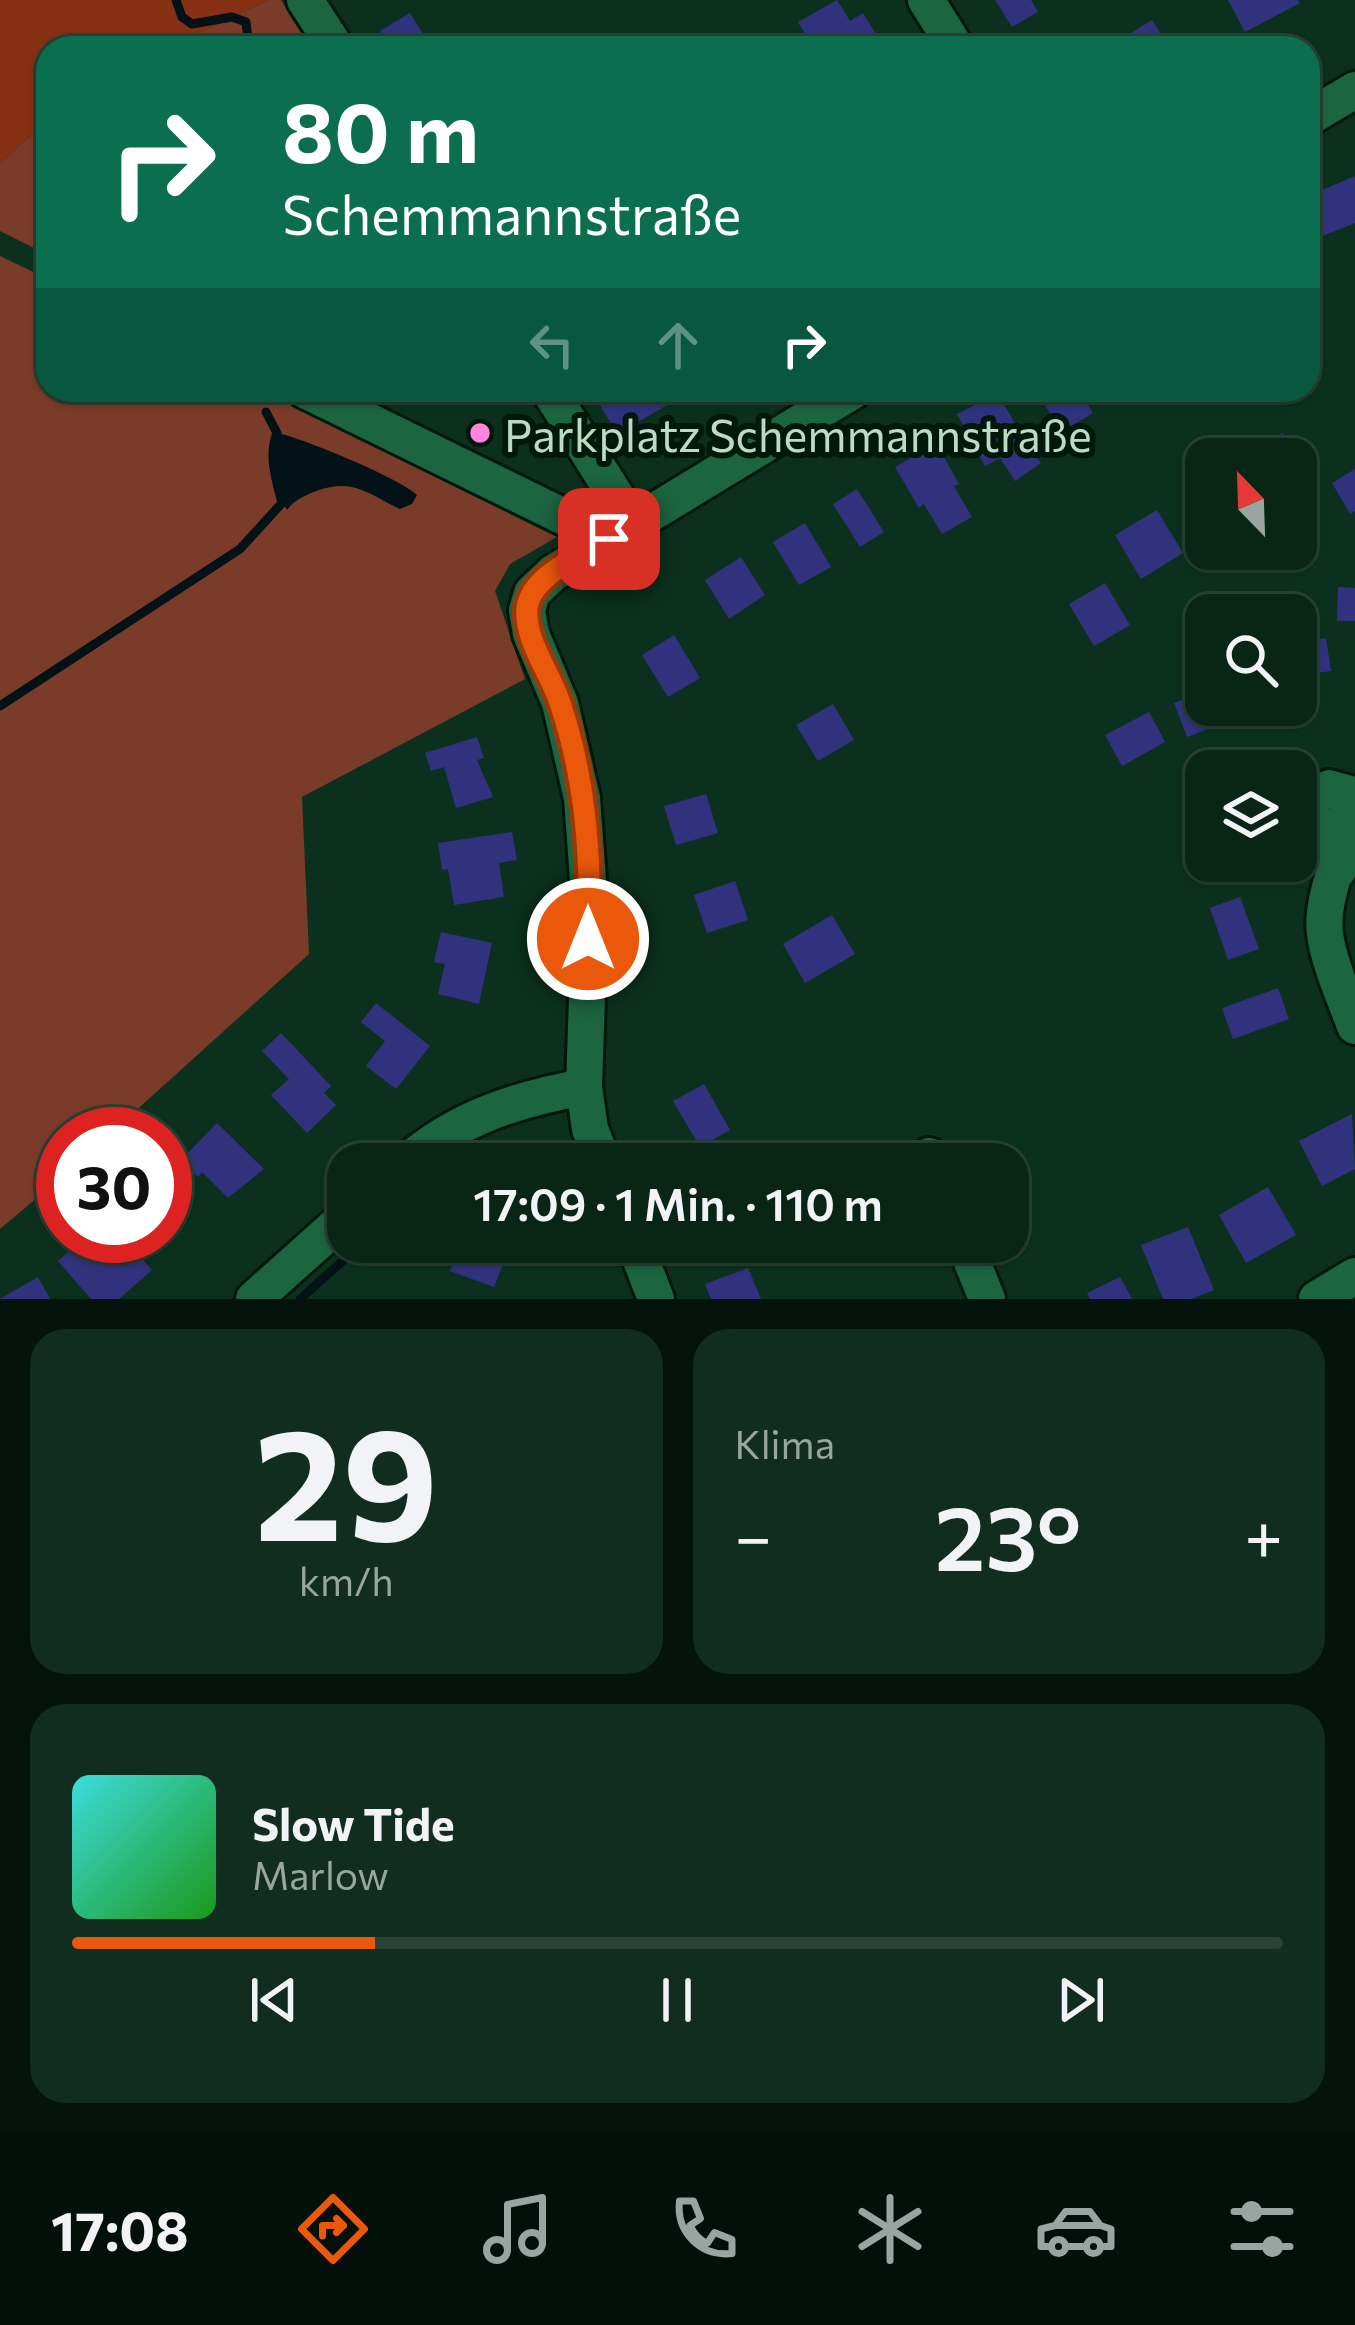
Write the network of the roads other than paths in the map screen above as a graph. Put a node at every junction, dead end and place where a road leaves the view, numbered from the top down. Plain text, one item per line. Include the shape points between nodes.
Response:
1 (305, 0) edge
2 (926, 0) edge
3 (328, 36) edge
4 (948, 36) edge
5 (1355, 90) edge
6 (1320, 111) edge
7 (331, 402) edge
8 (555, 402) edge
9 (834, 402) edge
10 (621, 532) junction
11 (1338, 871) dead end
12 (1355, 1026) edge
13 (584, 1087) junction
14 (436, 1143) edge
15 (596, 1143) edge
16 (327, 1234) edge
17 (642, 1263) edge
18 (972, 1263) edge
19 (1355, 1276) edge
20 (254, 1299) edge
21 (656, 1299) edge
22 (987, 1299) edge
23 (1317, 1299) edge

1 - 3 street
2 - 4 street
5 - 6 street
7 - 10 street
8 - 10 street
9 - 10 street
10 - 13 street via 553,573 527,610 583,798 590,907
11 - 12 street via 1324,932
13 - 14 street via 476,1116
13 - 15 street
16 - 20 street
17 - 21 street
18 - 22 street
19 - 23 street

